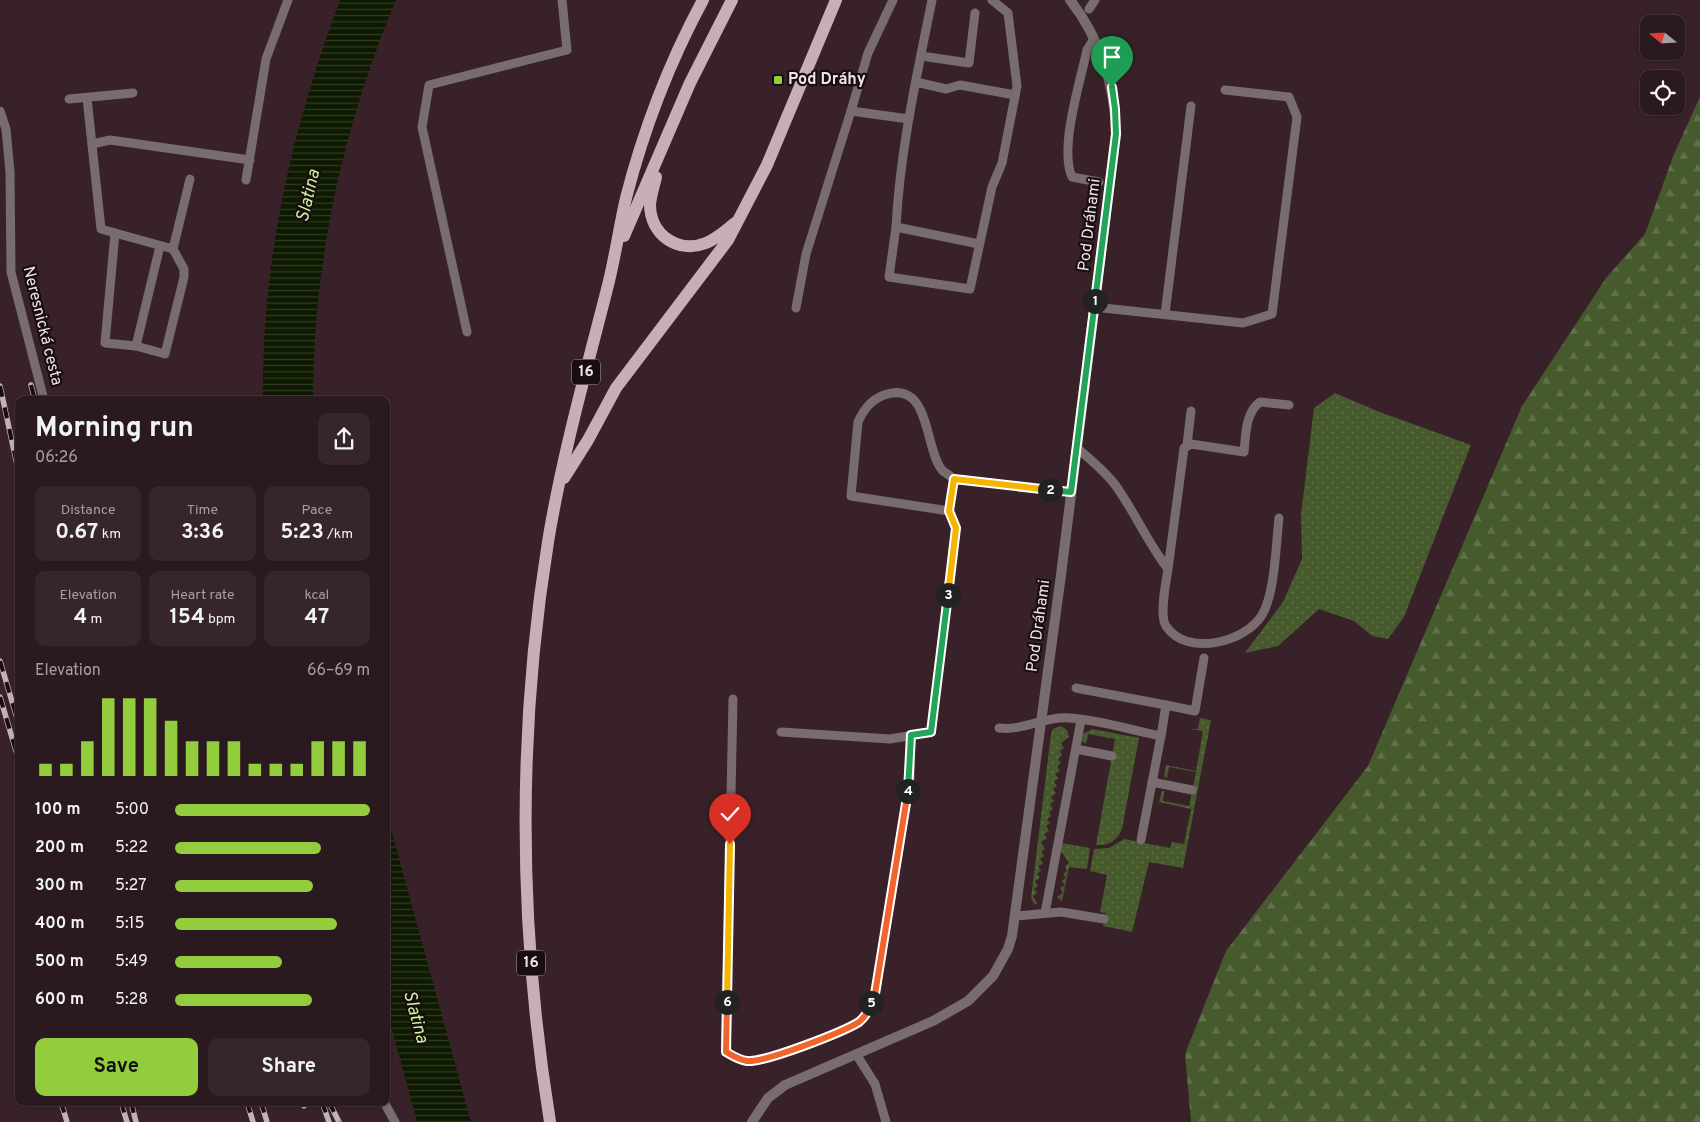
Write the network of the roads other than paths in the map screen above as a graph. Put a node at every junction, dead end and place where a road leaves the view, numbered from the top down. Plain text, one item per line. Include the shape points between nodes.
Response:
1 (288, 0) edge
2 (562, 0) edge
3 (703, 0) edge
4 (732, 0) edge
5 (836, 0) edge
6 (892, 0) edge
7 (932, 0) edge
8 (992, 0) edge
9 (1070, 0) edge
10 (1096, 0) edge
11 (1089, 9) dead end
12 (975, 13) dead end
13 (1094, 39) junction
14 (921, 56) junction
15 (916, 82) junction
16 (1225, 90) dead end
17 (133, 93) dead end
18 (1015, 95) junction
19 (87, 98) junction
20 (69, 99) dead end
21 (1191, 106) dead end
22 (0, 111) edge
23 (851, 111) junction
24 (909, 119) junction
25 (92, 144) junction
26 (662, 148) junction
27 (250, 160) junction
28 (190, 179) dead end
29 (246, 180) dead end
30 (1099, 182) dead end
31 (737, 221) junction
32 (896, 227) junction
33 (115, 233) junction
34 (980, 244) junction
35 (160, 246) junction
36 (173, 249) junction
37 (615, 259) junction
38 (1094, 307) junction
39 (796, 308) dead end
40 (1165, 314) junction
41 (467, 332) dead end
42 (136, 346) junction
43 (43, 396) edge
44 (1289, 405) dead end
45 (1191, 411) dead end
46 (1187, 445) junction
47 (1077, 448) junction
48 (954, 479) junction
49 (559, 486) junction
50 (1071, 492) junction
51 (949, 511) junction
52 (1279, 518) dead end
53 (1168, 570) junction
54 (1204, 658) dead end
55 (1076, 688) dead end
56 (733, 699) dead end
57 (1166, 705) junction
58 (1041, 719) junction
59 (1081, 720) junction
60 (999, 728) dead end
61 (781, 732) dead end
62 (911, 735) junction
63 (1161, 736) junction
64 (1076, 749) junction
65 (1112, 756) dead end
66 (1152, 782) junction
67 (1192, 790) dead end
68 (1142, 840) dead end
69 (1045, 913) junction
70 (1016, 916) junction
71 (1104, 919) dead end
72 (856, 1054) junction
73 (386, 1106) edge
74 (395, 1122) edge
75 (550, 1122) edge
76 (752, 1122) edge
77 (886, 1122) edge

1 - 27 lane via 266,59
2 - 41 lane via 567,50 429,86 422,127
3 - 37 main road, 16 via 671,62 646,128 626,201
4 - 26 main road, 16
5 - 31 main road via 767,164
6 - 23 lane via 868,53
7 - 14 lane
8 - 18 lane via 1008,13 1017,73
9 - 13 street, Pod Dráhami
10 - 11 lane
12 - 14 lane via 968,63
13 - 30 lane via 1087,50 1067,143 1067,166 1072,177
13 - 38 street, Pod Dráhami via 1112,87 1116,126
14 - 15 lane
15 - 18 lane via 946,89 960,85
15 - 24 lane
16 - 40 lane via 1289,97 1297,116 1272,314 1242,322
17 - 19 lane
18 - 34 lane via 1002,162 992,187
19 - 20 lane
19 - 25 lane
21 - 40 lane
22 - 43 lane, Neresnická cesta via 6,129 10,172 11,272
23 - 24 lane
23 - 39 lane via 806,254
24 - 32 lane via 898,186
25 - 27 lane via 110,140
25 - 33 lane via 101,229
26 - 31 main road via 650,204 661,235 677,245 696,246 717,238
26 - 37 main road, 16
27 - 29 lane
28 - 36 lane
31 - 49 main road via 712,264 616,388
32 - 34 lane
32 - 34 lane via 889,277 970,289
33 - 35 lane
33 - 42 lane via 105,343
35 - 36 lane
35 - 42 lane
36 - 42 lane via 184,269 184,277 165,354
37 - 49 main road, 16
38 - 40 lane
38 - 47 street, Pod Dráhami
44 - 46 lane via 1260,402 1255,405 1250,413 1244,452
45 - 46 lane
46 - 53 lane via 1182,455
47 - 50 street, Pod Dráhami
47 - 53 lane via 1117,488
48 - 50 lane
48 - 51 lane
48 - 51 lane via 941,469 922,412 915,401 906,395 890,393 876,398 863,410 858,422 851,496
49 - 75 main road, 16 via 540,598 527,736 525,802 531,970
50 - 58 street, Pod Dráhami
51 - 62 lane via 956,528 931,732
52 - 53 lane via 1270,599 1247,632 1203,644 1181,640 1165,625 1163,613
54 - 57 lane via 1195,710
55 - 57 lane
56 - 62 lane via 726,1052 748,1062 762,1060 840,1031 860,1021 868,1011 875,994 910,780
57 - 63 lane
58 - 59 lane
58 - 60 lane via 1014,730
58 - 70 street, Pod Dráhami
59 - 63 lane
59 - 64 lane
61 - 62 lane via 890,739
63 - 66 lane
64 - 65 lane
64 - 69 lane
66 - 67 lane
66 - 68 lane
69 - 70 lane
69 - 71 lane
70 - 72 street, Pod Dráhami via 1001,963 976,995 933,1021
72 - 76 street, Pod Dráhami via 775,1092 760,1107
72 - 77 lane via 875,1084
73 - 74 lane

